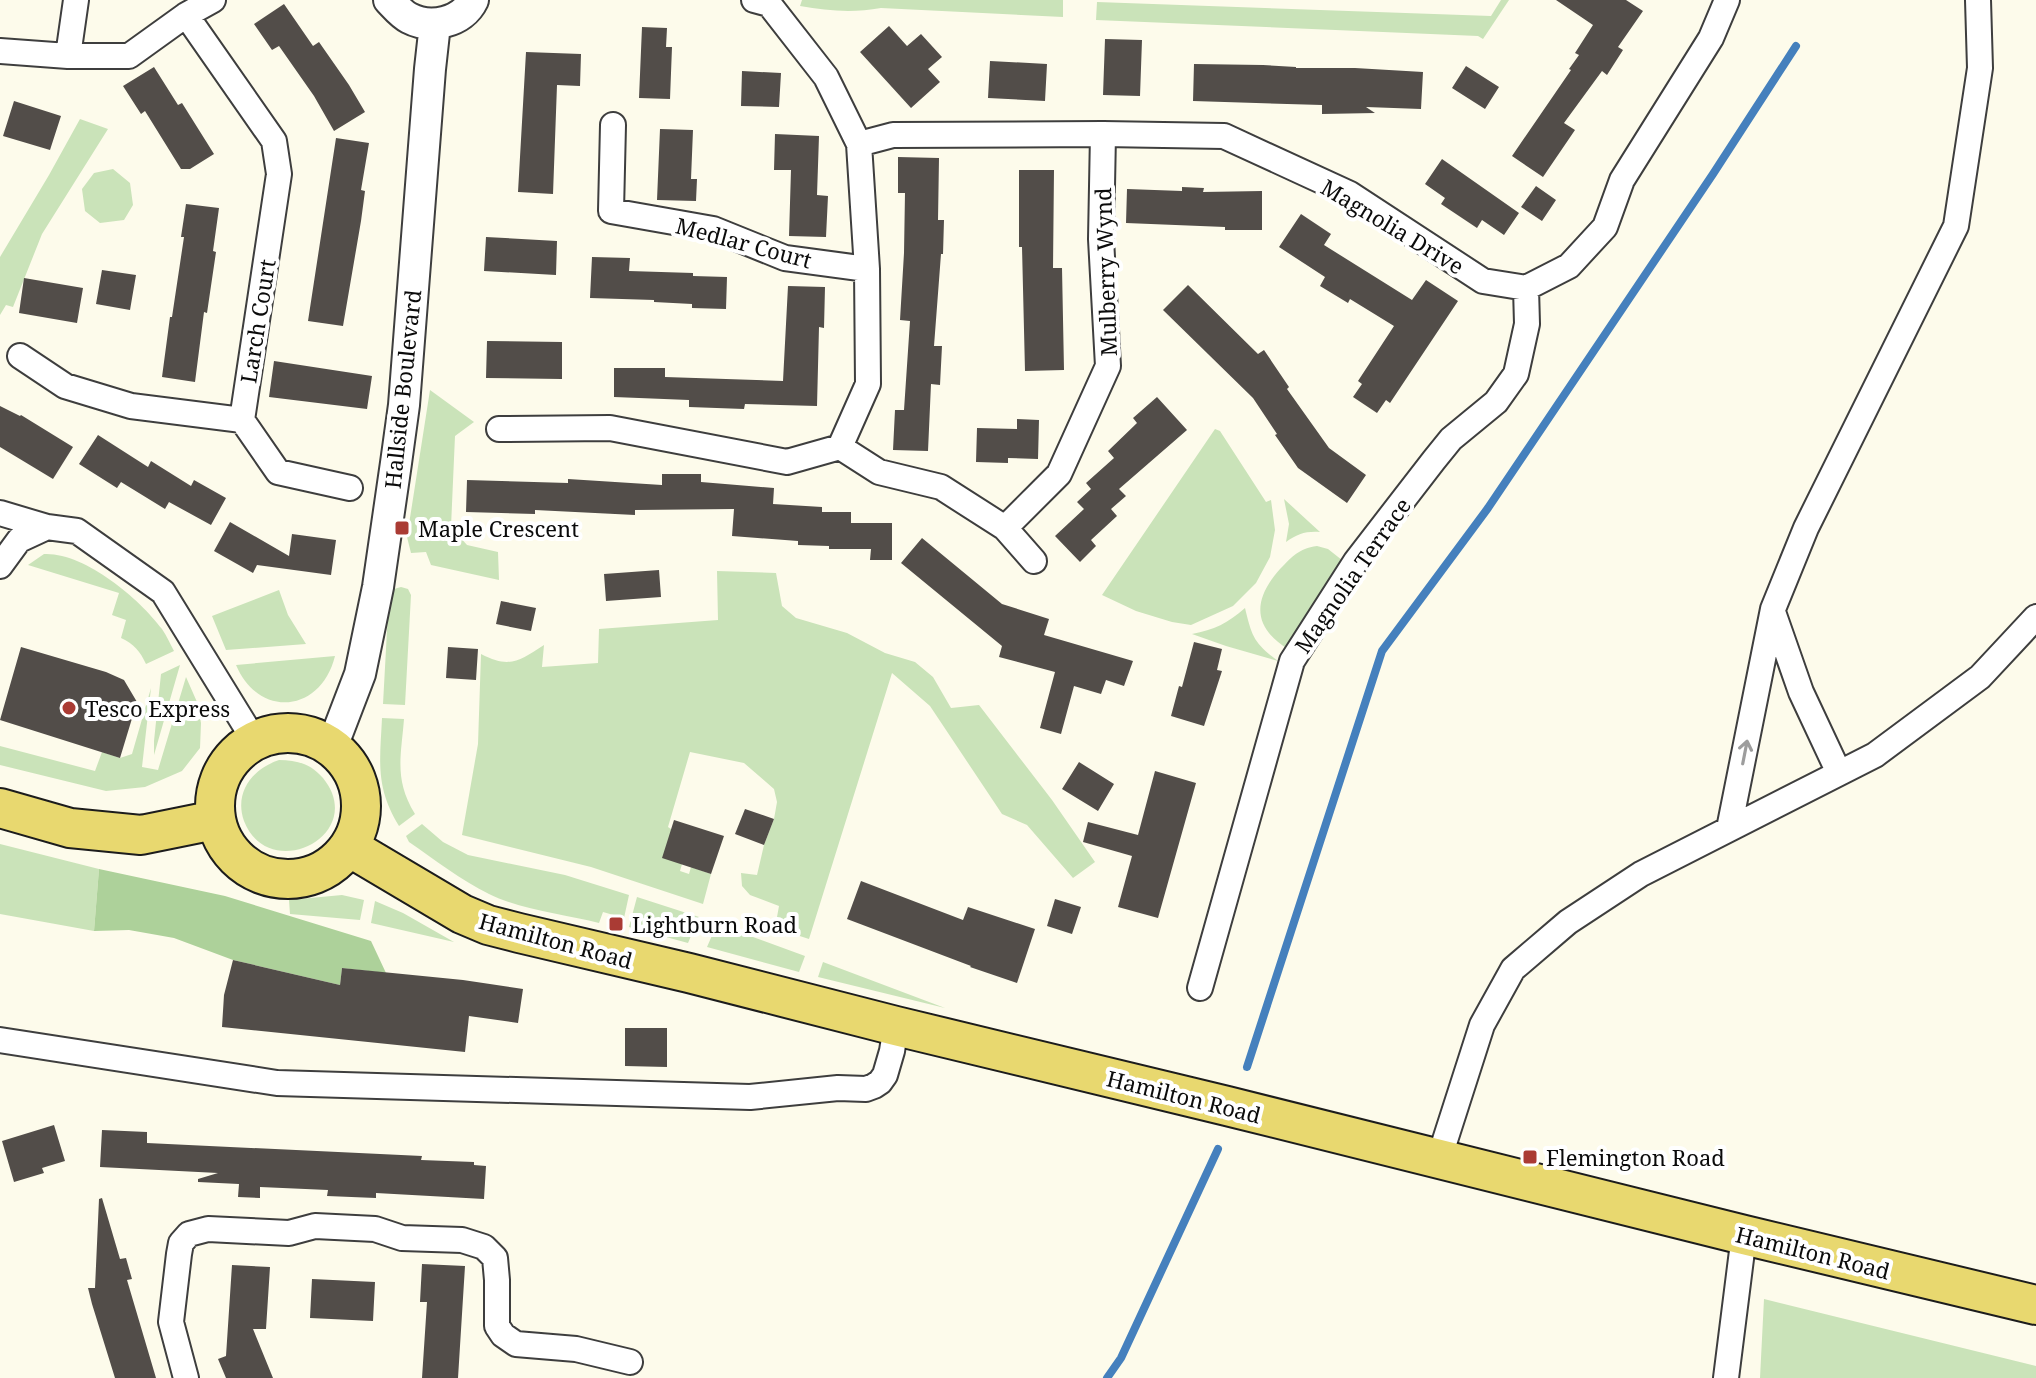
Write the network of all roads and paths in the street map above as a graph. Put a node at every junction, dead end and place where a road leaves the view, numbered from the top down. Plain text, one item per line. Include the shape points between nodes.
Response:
1 (76, 0) edge
2 (213, 0) edge
3 (389, 0) edge
4 (473, 0) edge
5 (1727, 0) edge
6 (1978, 0) edge
7 (764, 1) edge
8 (186, 15) junction
9 (435, 24) junction
10 (0, 51) edge
11 (68, 56) junction
12 (613, 125) dead end
13 (1103, 134) junction
14 (859, 144) junction
15 (867, 269) junction
16 (1526, 288) junction
17 (20, 356) dead end
18 (242, 420) junction
19 (499, 429) dead end
20 (840, 447) junction
21 (350, 488) dead end
22 (0, 513) edge
23 (47, 527) junction
24 (1005, 528) junction
25 (1034, 561) dead end
26 (0, 566) edge
27 (1773, 609) junction
28 (2036, 617) edge
29 (254, 740) junction
30 (332, 747) junction
31 (1839, 773) junction
32 (0, 808) edge
33 (215, 820) junction
34 (1729, 829) junction
35 (349, 847) junction
36 (1200, 988) dead end
37 (896, 1026) junction
38 (0, 1040) edge
39 (1439, 1159) junction
40 (1744, 1235) junction
41 (2036, 1305) edge
42 (630, 1362) dead end
43 (186, 1378) edge
44 (1726, 1378) edge

1 - 11 street
2 - 8 street
3 - 9 street via 407,17
4 - 9 street via 452,20
5 - 16 street via 1711,38 1622,180 1605,227 1569,266
6 - 27 street via 1980,68 1956,226 1806,528
7 - 14 street via 826,77
8 - 11 street via 129,56
8 - 18 street, Larch Court via 274,141 279,174
9 - 30 street, Hallside Boulevard via 402,419 360,674
10 - 11 street
12 - 15 street, Medlar Court via 611,211 713,229 785,258
13 - 14 street, Magnolia Drive via 893,135
13 - 16 street, Magnolia Drive via 1224,136 1350,194 1483,281
13 - 24 street, Mulberry Wynd via 1101,239 1108,366 1059,474
14 - 15 street
15 - 20 street via 868,384
16 - 36 street, Magnolia Terrace via 1527,324 1516,374 1496,402 1451,439 1425,471 1356,561 1292,661
17 - 18 street via 65,386 131,406
18 - 21 street via 278,472
19 - 20 street via 610,428 787,462
20 - 24 street via 879,472 941,487
22 - 23 street
23 - 26 street via 19,540
23 - 29 street via 77,531 163,592
24 - 25 street
27 - 31 street via 1801,692
34 -> 27 street
28 - 31 street via 1980,677 1875,755
29 - 30 main road via 301,733
29 - 33 main road via 234,754 221,775 213,796
30 - 35 main road via 356,775 363,802 361,822
31 - 34 street
32 - 33 main road via 70,828 141,835
33 - 35 main road via 224,844 270,879 301,879 327,867
34 - 39 street via 1629,882 1568,922 1513,969 1482,1025
35 - 37 main road, Hamilton Road via 488,925
37 - 38 street via 885,1075 874,1086 750,1097 277,1083
37 - 39 main road, Hamilton Road
39 - 40 main road, Hamilton Road
40 - 41 main road, Hamilton Road
40 - 44 street
42 - 43 street via 576,1349 516,1344 503,1335 497,1326 495,1258 484,1247 462,1240 402,1238 375,1229 330,1226 289,1233 208,1229 189,1234 179,1254 171,1322

